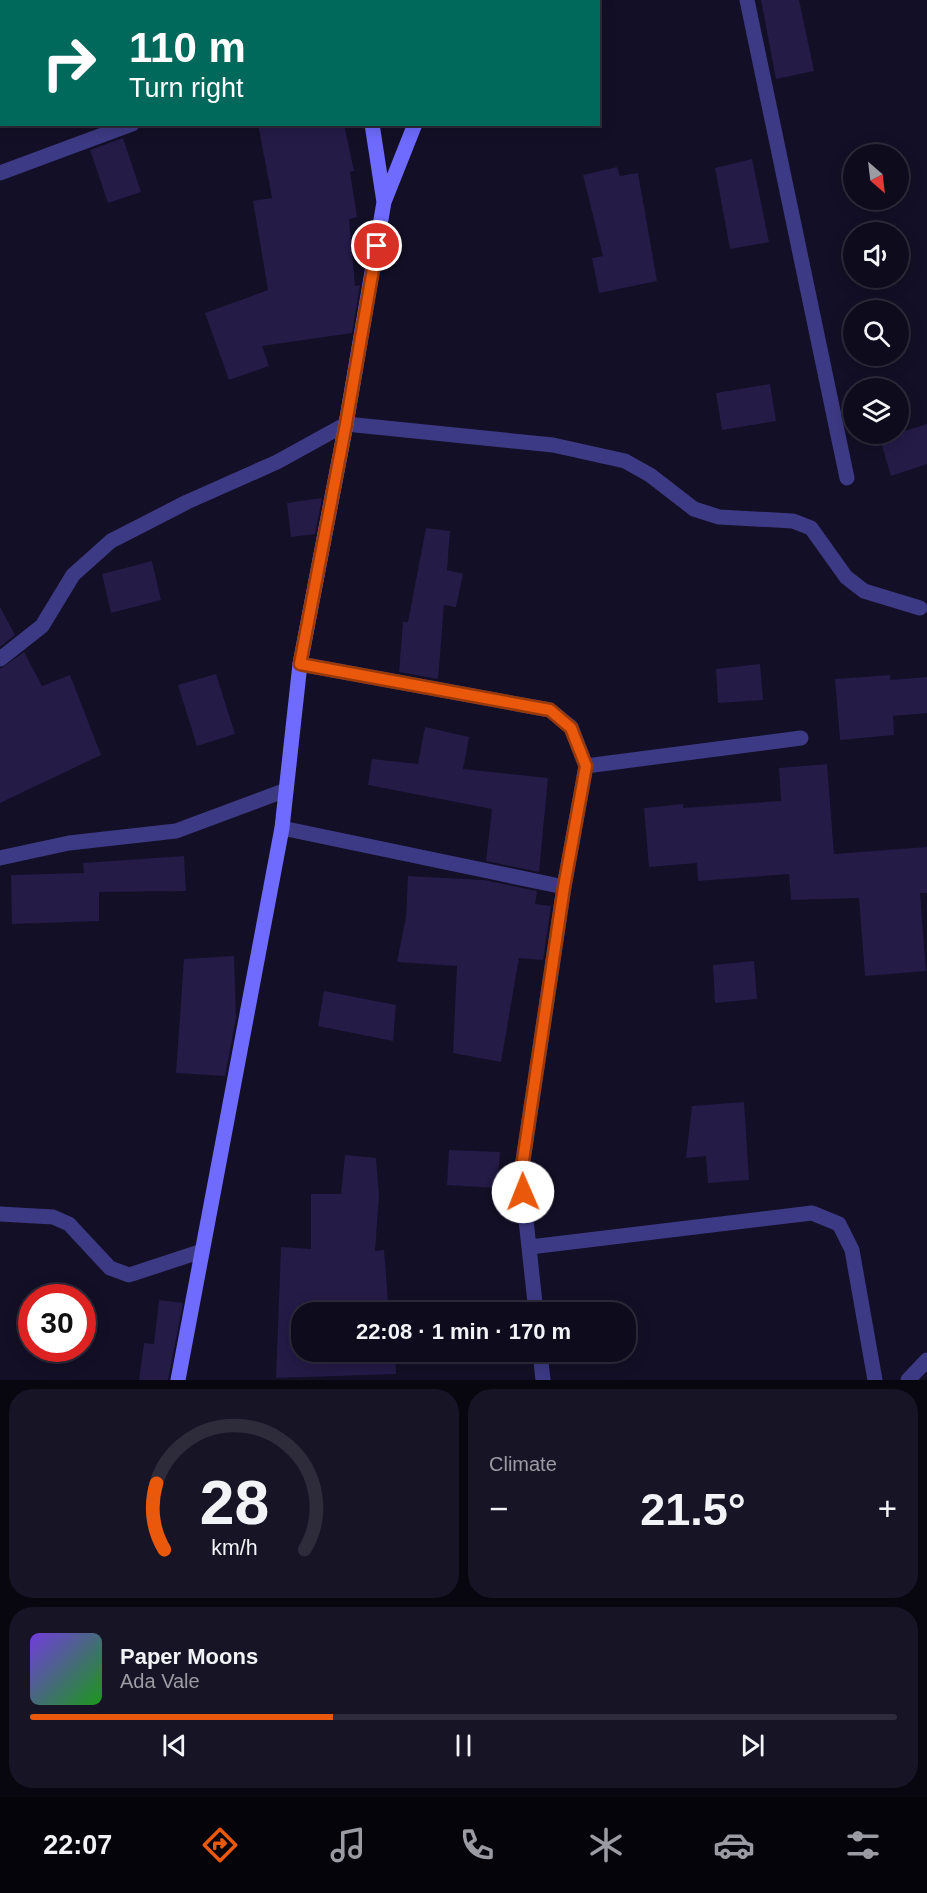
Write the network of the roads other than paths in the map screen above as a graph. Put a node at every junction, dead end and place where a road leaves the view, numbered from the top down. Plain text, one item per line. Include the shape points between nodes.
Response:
1 (747, 0) edge
2 (127, 126) edge
3 (372, 126) edge
4 (414, 126) edge
5 (0, 174) edge
6 (384, 202) junction
7 (346, 424) junction
8 (847, 478) dead end
9 (920, 608) dead end
10 (0, 659) edge
11 (300, 664) junction
12 (801, 738) dead end
13 (586, 766) junction
14 (286, 790) junction
15 (282, 828) junction
16 (0, 858) edge
17 (564, 887) junction
18 (0, 1214) edge
19 (530, 1247) junction
20 (202, 1251) junction
21 (535, 1302) edge
22 (927, 1360) edge
23 (541, 1362) edge
24 (178, 1380) edge
25 (543, 1380) edge
26 (875, 1380) edge
27 (908, 1380) edge

1 - 8 street
2 - 5 street
3 - 6 street
4 - 6 street
6 - 7 street
7 - 9 street via 554,445 625,461 694,509 719,517 793,521 811,528 846,577 864,591
7 - 10 street via 277,462 111,541 73,575 42,626
7 - 11 street
11 - 13 street via 550,710 571,728
11 - 14 street
12 - 13 street
13 - 17 street
14 - 15 street
14 - 16 street via 176,831 69,843
15 - 17 street
15 - 20 street
17 - 19 street via 521,1174
18 - 20 street via 53,1217 69,1224 110,1268 129,1275
19 - 21 street
19 - 26 street via 812,1213 839,1224 852,1250
20 - 24 street
22 - 27 street
23 - 25 street

